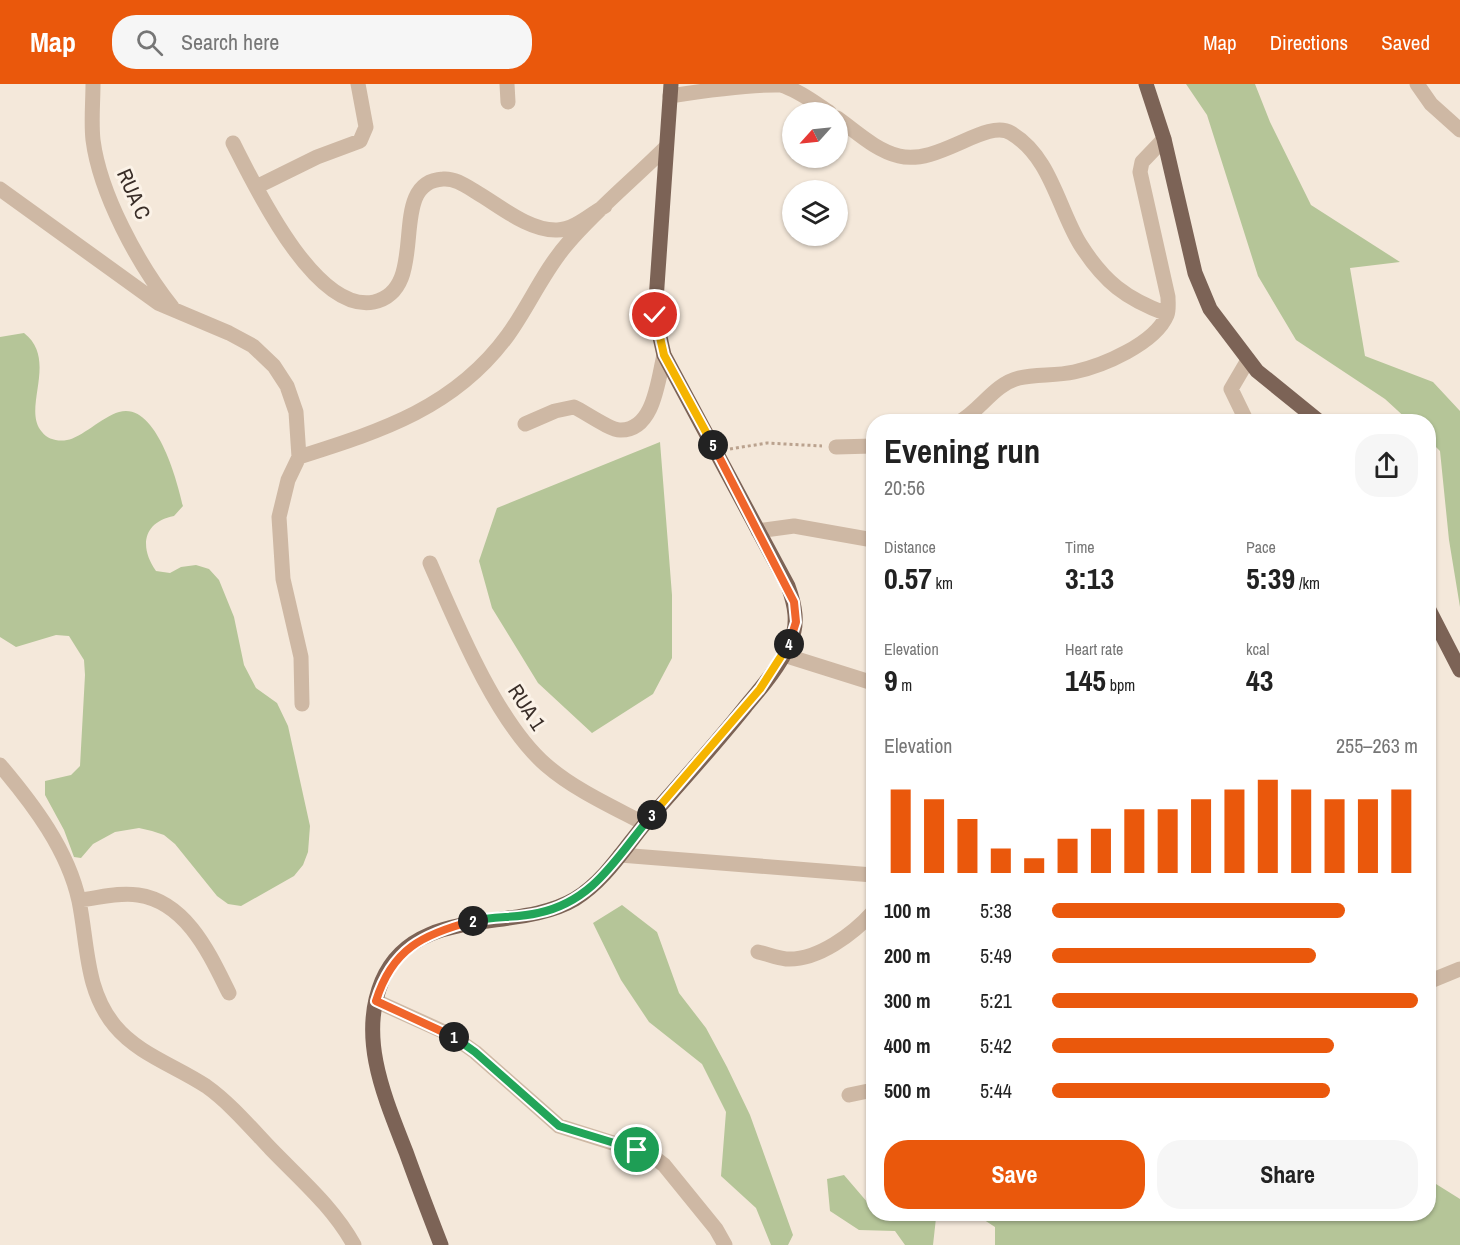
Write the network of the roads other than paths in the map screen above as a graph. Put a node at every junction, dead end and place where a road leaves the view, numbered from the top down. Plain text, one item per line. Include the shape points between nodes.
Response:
1 (93, 84) edge
2 (358, 84) edge
3 (507, 84) edge
4 (1146, 84) edge
5 (1417, 84) edge
6 (670, 90) edge
7 (508, 102) dead end
8 (814, 102) edge
9 (848, 126) edge
10 (1460, 130) edge
11 (1164, 139) junction
12 (232, 143) dead end
13 (666, 147) junction
14 (256, 187) junction
15 (0, 189) edge
16 (605, 206) junction
17 (173, 309) junction
18 (1167, 314) junction
19 (664, 355) junction
20 (1248, 360) junction
21 (972, 414) edge
22 (1243, 414) edge
23 (1310, 414) edge
24 (525, 424) dead end
25 (866, 446) edge
26 (836, 447) road end
27 (299, 457) junction
28 (758, 531) junction
29 (866, 539) edge
30 (430, 563) dead end
31 (1436, 624) edge
32 (784, 655) junction
33 (1460, 670) edge
34 (866, 681) edge
35 (302, 704) dead end
36 (0, 765) edge
37 (645, 824) junction
38 (620, 855) junction
39 (866, 874) edge
40 (79, 900) junction
41 (866, 920) edge
42 (758, 952) dead end
43 (1460, 969) edge
44 (1436, 979) edge
45 (228, 993) dead end
46 (376, 1001) junction
47 (866, 1091) edge
48 (849, 1095) dead end
49 (354, 1245) edge
50 (441, 1245) edge
51 (725, 1245) edge

1 - 17 street, RUA C via 93,140 100,172 134,246
2 - 14 street via 366,127 360,141
3 - 7 street
4 - 11 main road
5 - 10 street via 1436,109
6 - 8 street via 780,85
6 - 13 main road
9 - 18 street via 880,150 901,157 943,151 991,129 1011,132 1051,180 1080,243 1119,290 1135,302
11 - 18 street via 1142,162 1140,172 1168,297
11 - 20 main road via 1202,293 1221,326
12 - 14 street
13 - 16 street
13 - 19 main road via 655,315
14 - 16 street via 292,248 317,276 334,290 362,302 374,302 398,286 404,274 412,206 419,193 433,181 451,179 534,227 558,231 574,226
15 - 17 street via 158,303
16 - 27 street via 567,244 507,336 478,370 452,392 393,426
17 - 27 street via 253,346 274,366 287,386 296,412
18 - 21 street via 1159,327 1116,358 1072,373 1019,378 1003,385
19 - 24 street via 650,410 632,428 618,430 574,407
19 - 28 main road
20 - 22 street via 1231,389
20 - 23 main road
25 - 26 street
27 - 35 street via 288,480 279,517 283,579 301,657
28 - 29 street via 794,526
28 - 32 main road via 794,602 796,622
30 - 37 street, RUA 1 via 485,680 521,740 571,784
31 - 33 main road
32 - 34 street
32 - 37 main road via 728,729
36 - 40 street via 45,823
37 - 38 main road
38 - 39 street
38 - 46 main road via 592,888 555,909 478,920 416,942 382,980
40 - 45 street via 141,895 170,907 209,953
40 - 49 street via 91,981 116,1027 138,1046 216,1095 328,1206
41 - 42 street via 821,951 802,958 786,959
43 - 44 street
46 - 50 main road via 372,1030 380,1081
46 - 51 street via 451,1035 559,1126 651,1155 664,1165
47 - 48 street

